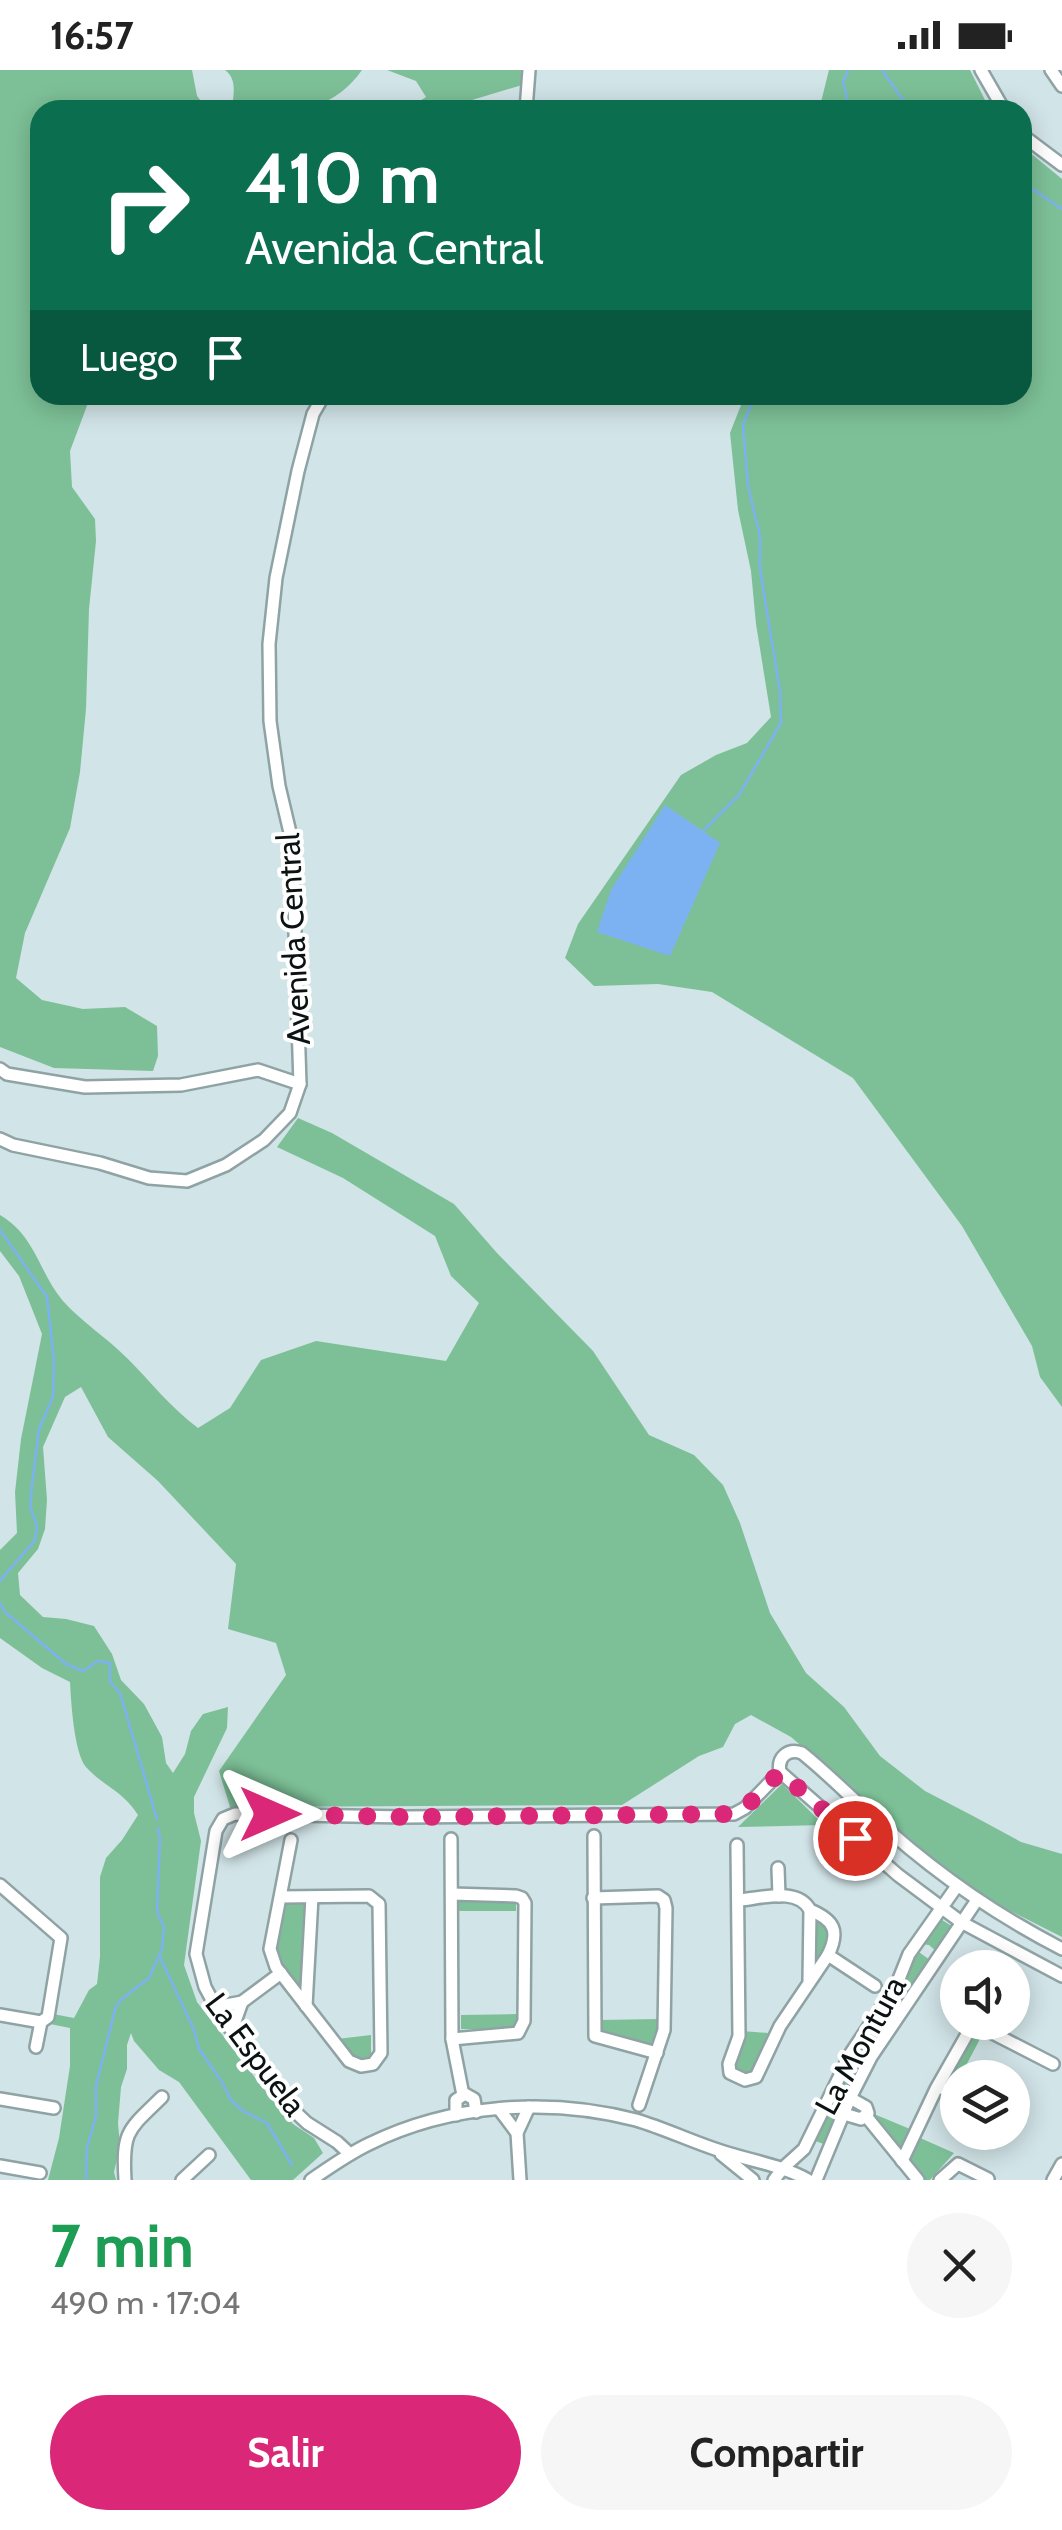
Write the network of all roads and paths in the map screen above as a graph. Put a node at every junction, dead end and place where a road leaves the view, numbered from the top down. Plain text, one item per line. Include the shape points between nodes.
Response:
1 (529, 70) edge
2 (981, 70) edge
3 (527, 100) edge
4 (998, 100) edge
5 (1032, 142) edge
6 (1062, 165) edge
7 (318, 405) edge
8 (0, 1069) edge
9 (300, 1084) junction
10 (0, 1139) edge
11 (780, 1772) junction
12 (594, 1836) dead end
13 (451, 1839) dead end
14 (291, 1840) dead end
15 (738, 1845) dead end
16 (778, 1868) dead end
17 (958, 1886) junction
18 (0, 1888) edge
19 (452, 1894) junction
20 (280, 1896) junction
21 (312, 1896) junction
22 (778, 1896) junction
23 (593, 1898) junction
24 (740, 1900) junction
25 (976, 1900) junction
26 (942, 1908) junction
27 (810, 1910) junction
28 (961, 1922) junction
29 (914, 1948) junction
30 (1062, 1948) edge
31 (828, 1955) junction
32 (935, 1961) junction
33 (281, 1973) junction
34 (1062, 1976) edge
35 (809, 1980) junction
36 (875, 1986) junction
37 (895, 1987) junction
38 (242, 2002) junction
39 (883, 2004) junction
40 (306, 2006) junction
41 (215, 2007) junction
42 (0, 2015) edge
43 (41, 2022) junction
44 (232, 2030) junction
45 (452, 2039) junction
46 (964, 2040) edge
47 (1006, 2040) edge
48 (36, 2047) dead end
49 (658, 2053) junction
50 (1053, 2064) dead end
51 (938, 2086) joint
52 (463, 2095) junction
53 (162, 2097) dead end
54 (0, 2098) edge
55 (850, 2098) junction
56 (639, 2105) junction
57 (54, 2108) dead end
58 (529, 2108) junction
59 (500, 2109) junction
60 (476, 2112) junction
61 (844, 2114) junction
62 (456, 2116) junction
63 (866, 2116) junction
64 (626, 2118) junction
65 (645, 2123) junction
66 (517, 2133) junction
67 (330, 2137) junction
68 (808, 2142) junction
69 (714, 2148) junction
70 (827, 2152) junction
71 (350, 2154) junction
72 (209, 2156) dead end
73 (902, 2161) junction
74 (1062, 2164) edge
75 (0, 2166) edge
76 (329, 2168) junction
77 (782, 2168) junction
78 (40, 2173) dead end
79 (988, 2179) edge
80 (125, 2180) edge
81 (182, 2180) edge
82 (310, 2180) edge
83 (520, 2180) edge
84 (754, 2180) edge
85 (774, 2180) edge
86 (808, 2180) edge
87 (816, 2180) edge
88 (918, 2180) edge
89 (940, 2180) edge
90 (1053, 2180) edge

1 - 3 street
2 - 4 street
5 - 6 street
7 - 9 street, Avenida Central via 298,471 269,644 270,720 292,841
8 - 9 street via 85,1088 182,1085 258,1070
9 - 10 street, Avenida Central via 290,1113 264,1140 187,1181 149,1178
11 - 17 street via 784,1755 802,1753
11 - 26 street
11 - 41 street, La Espuela via 734,1814 227,1817 216,1831 196,1954
12 - 23 street
13 - 19 street
14 - 20 street
15 - 24 street
16 - 22 street
17 - 25 street
17 - 26 street, La Montura
18 - 43 street via 61,1938 48,2017
19 - 45 street
19 - 45 street via 516,1896 524,1903 521,2029
20 - 21 street
20 - 33 street via 270,1950
21 - 40 street
21 - 40 street via 368,1896 379,1904 381,2054 365,2066 353,2064
22 - 24 street
22 - 27 street via 802,1900
23 - 49 street via 595,2036
23 - 49 street via 664,1900 665,2010
24 - 35 street via 739,2036 730,2073 756,2077
25 - 28 street, La Montura
25 - 30 street
26 - 28 street
26 - 29 street, La Montura
27 - 31 street via 833,1928
27 - 35 street
28 - 32 street, La Montura
28 - 34 street
29 - 32 street, La Montura via 930,1950
29 - 37 street, La Montura
31 - 35 street
31 - 36 street
32 - 55 street, La Montura
33 - 38 street
33 - 40 street
36 - 37 street
36 - 39 street
37 - 39 street, La Montura
38 - 41 street
38 - 44 street
39 - 68 street, La Montura via 843,2066
41 - 44 street, La Espuela
42 - 43 street
43 - 48 street
44 - 67 street, La Espuela via 289,2106
45 - 52 street
46 - 51 street
47 - 50 street
49 - 56 street
51 - 73 street
52 - 60 street via 474,2099
52 - 62 street via 456,2100
53 - 80 street via 131,2127
54 - 57 street
55 - 61 street, La Montura
55 - 63 street via 866,2108
56 - 64 street
56 - 65 street via 647,2113
58 - 59 street
58 - 64 street
58 - 66 street
59 - 60 street
59 - 66 street
60 - 62 street
61 - 63 street
61 - 70 street, La Montura
62 - 71 street via 399,2130
63 - 73 street
64 - 65 street
65 - 69 street
66 - 83 street
67 - 71 street, La Espuela
67 - 76 street, La Espuela via 335,2146
68 - 70 street, La Montura
68 - 77 street, La Montura
69 - 77 street
69 - 84 street
70 - 87 street, La Montura
71 - 76 street
72 - 81 street
73 - 88 street
74 - 90 street
75 - 78 street
76 - 82 street
77 - 85 street, La Montura
77 - 86 street
79 - 89 street via 958,2164

